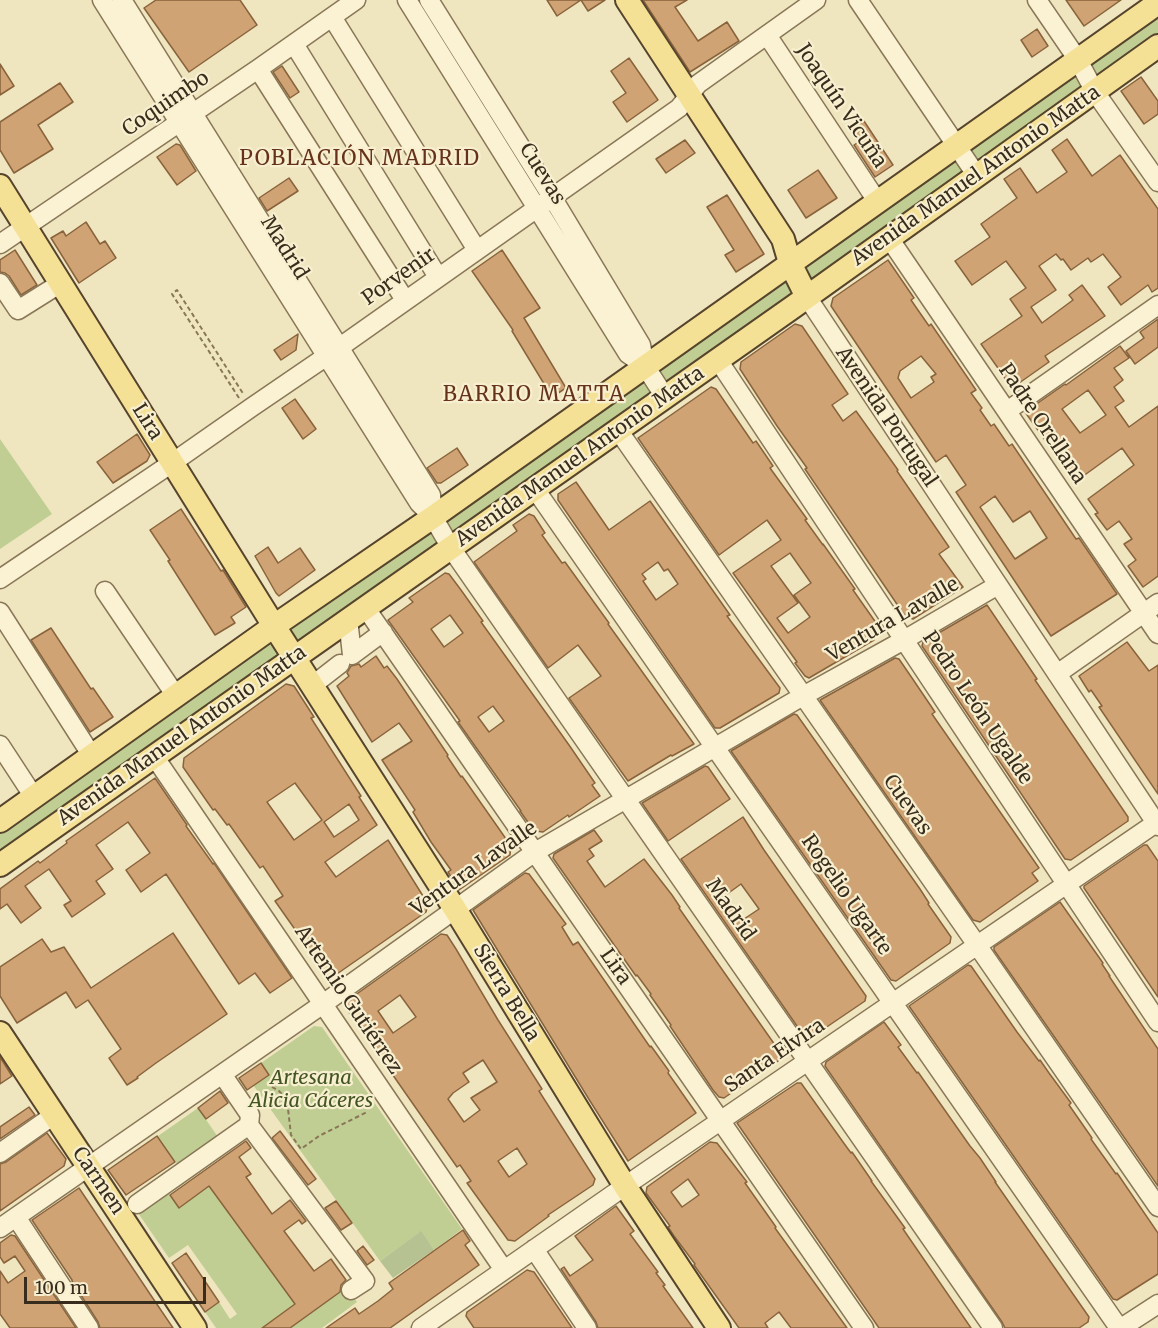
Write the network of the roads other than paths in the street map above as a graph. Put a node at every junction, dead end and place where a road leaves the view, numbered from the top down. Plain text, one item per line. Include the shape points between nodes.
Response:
1 (102, 0) edge
2 (122, 0) edge
3 (356, 0) edge
4 (407, 0) edge
5 (429, 0) edge
6 (627, 0) edge
7 (816, 0) edge
8 (858, 0) edge
9 (1042, 2) edge
10 (1158, 3) edge
11 (332, 17) junction
12 (766, 35) junction
13 (294, 44) junction
14 (1158, 46) edge
15 (1078, 60) junction
16 (258, 69) junction
17 (1095, 92) junction
18 (689, 95) junction
19 (185, 118) junction
20 (957, 145) junction
21 (977, 176) junction
22 (1158, 182) edge
23 (0, 186) edge
24 (552, 197) junction
25 (877, 201) junction
26 (536, 208) junction
27 (25, 226) junction
28 (889, 238) junction
29 (0, 244) edge
30 (477, 250) junction
31 (790, 263) junction
32 (438, 277) junction
33 (0, 283) edge
34 (61, 284) junction
35 (807, 297) junction
36 (405, 300) junction
37 (1158, 305) edge
38 (333, 352) junction
39 (718, 360) junction
40 (645, 366) junction
41 (665, 397) junction
42 (1007, 411) junction
43 (618, 430) junction
44 (172, 463) junction
45 (535, 489) junction
46 (433, 517) junction
47 (451, 548) junction
48 (0, 579) edge
49 (998, 585) junction
50 (105, 591) dead end
51 (1151, 608) edge
52 (0, 612) edge
53 (357, 613) junction
54 (274, 626) junction
55 (383, 632) junction
56 (1158, 634) edge
57 (904, 640) junction
58 (302, 652) junction
59 (343, 662) junction
60 (1057, 674) junction
61 (313, 685) junction
62 (176, 696) junction
63 (803, 696) junction
64 (0, 745) edge
65 (715, 748) junction
66 (92, 756) junction
67 (154, 756) junction
68 (34, 797) junction
69 (626, 799) junction
70 (0, 820) edge
71 (1157, 824) edge
72 (535, 852) junction
73 (0, 865) edge
74 (1066, 884) junction
75 (455, 909) junction
76 (977, 945) junction
77 (893, 1002) junction
78 (323, 1004) junction
79 (1158, 1022) edge
80 (0, 1033) edge
81 (807, 1061) junction
82 (222, 1074) junction
83 (54, 1115) junction
84 (720, 1120) junction
85 (249, 1125) junction
86 (0, 1153) edge
87 (88, 1166) junction
88 (625, 1186) junction
89 (137, 1204) dead end
90 (1158, 1208) edge
91 (16, 1217) junction
92 (0, 1228) edge
93 (534, 1249) junction
94 (504, 1270) junction
95 (351, 1290) dead end
96 (1158, 1304) edge
97 (446, 1321) edge
98 (89, 1328) edge
99 (195, 1328) edge
100 (421, 1328) edge
101 (586, 1328) edge
102 (719, 1328) edge
103 (864, 1328) edge
104 (993, 1328) edge
105 (1120, 1328) edge

1 - 19 street, Madrid
2 - 19 street, Madrid
3 - 11 street, Coquimbo
4 - 26 street, Cuevas
5 - 24 street, Cuevas
6 - 18 main road, Avenida Portugal
7 - 12 street, Porvenir
8 - 20 street
9 - 15 street
10 - 15 main road, Avenida Manuel Antonio Matta
11 - 13 street, Coquimbo
11 - 30 street
12 - 18 street, Porvenir via 698,84
12 - 25 street, Joaquín Vicuña
13 - 16 street, Coquimbo
13 - 32 street
14 - 17 main road, Avenida Manuel Antonio Matta
15 - 17 street
15 - 20 main road, Avenida Manuel Antonio Matta
16 - 19 street, Coquimbo
16 - 36 street
17 - 21 main road, Avenida Manuel Antonio Matta
17 - 22 street
18 - 24 street, Porvenir via 679,108
18 - 31 main road, Avenida Portugal via 783,239
19 - 27 street, Coquimbo
19 - 38 street, Madrid
20 - 21 street
20 - 25 main road, Avenida Manuel Antonio Matta
21 - 28 main road, Avenida Manuel Antonio Matta
23 - 27 main road, Lira
24 - 26 street, Porvenir
24 - 40 street, Cuevas via 641,345
25 - 31 main road, Avenida Manuel Antonio Matta
26 - 30 street, Porvenir
26 - 40 street, Cuevas via 628,354
27 - 29 street, Coquimbo
27 - 34 main road, Lira
28 - 35 main road, Avenida Manuel Antonio Matta
28 - 42 street, Padre Orellana
30 - 32 street, Porvenir
31 - 35 main road, Avenida Portugal
31 - 40 main road, Avenida Manuel Antonio Matta
32 - 36 street, Porvenir
33 - 34 street via 18,310
34 - 44 main road, Lira
35 - 39 main road, Avenida Manuel Antonio Matta
35 - 49 street, Avenida Portugal
36 - 38 street, Porvenir
37 - 42 street
38 - 44 street, Porvenir
38 - 46 street, Madrid via 431,495
39 - 41 main road, Avenida Manuel Antonio Matta
39 - 57 street, Pedro León Ugalde
40 - 41 street, Cuevas
40 - 46 main road, Avenida Manuel Antonio Matta
41 - 43 main road, Avenida Manuel Antonio Matta
42 - 51 street, Padre Orellana
43 - 45 main road, Avenida Manuel Antonio Matta
43 - 63 street, Cuevas
44 - 48 street, Porvenir
44 - 54 main road, Lira
45 - 47 main road, Avenida Manuel Antonio Matta
45 - 65 street, Rogelio Ugarte
46 - 47 street, Madrid
46 - 54 main road, Avenida Manuel Antonio Matta
47 - 53 main road, Avenida Manuel Antonio Matta
47 - 69 street, Madrid
49 - 57 street, Ventura Lavalle
49 - 60 street, Avenida Portugal
50 - 62 street
51 - 56 street, Padre Orellana
51 - 60 street
52 - 66 street
53 - 55 street, Lira
53 - 58 main road, Avenida Manuel Antonio Matta
53 - 59 street
54 - 58 main road, Lira
54 - 62 main road, Avenida Manuel Antonio Matta
55 - 59 street
55 - 72 street, Lira
57 - 63 street, Ventura Lavalle
57 - 74 street, Pedro León Ugalde
58 - 59 street
58 - 61 main road, Sierra Bella
58 - 67 main road, Avenida Manuel Antonio Matta
59 - 61 street
60 - 71 street, Avenida Portugal
61 - 75 main road, Sierra Bella
62 - 66 main road, Avenida Manuel Antonio Matta
63 - 65 street, Ventura Lavalle
63 - 76 street, Cuevas
64 - 68 street
65 - 69 street, Ventura Lavalle
65 - 77 street, Rogelio Ugarte
66 - 68 main road, Avenida Manuel Antonio Matta
67 - 73 main road, Avenida Manuel Antonio Matta
67 - 78 street, Artemio Gutiérrez
68 - 70 main road, Avenida Manuel Antonio Matta
69 - 72 street, Ventura Lavalle
69 - 81 street, Madrid
71 - 74 street, Santa Elvira
72 - 75 street, Ventura Lavalle
72 - 84 street, Lira
74 - 76 street, Santa Elvira
74 - 79 street, Pedro León Ugalde
75 - 78 street, Ventura Lavalle
75 - 88 main road, Sierra Bella
76 - 77 street, Santa Elvira
76 - 90 street, Cuevas
77 - 81 street, Santa Elvira
77 - 105 street, Rogelio Ugarte
78 - 82 street, Ventura Lavalle
78 - 94 street, Artemio Gutiérrez
80 - 83 main road, Carmen
81 - 84 street, Santa Elvira
81 - 104 street, Madrid
82 - 85 street via 250,1115
82 - 87 street, Ventura Lavalle
83 - 86 street
83 - 87 main road, Carmen
84 - 88 street, Santa Elvira
84 - 103 street, Lira
85 - 89 street
85 - 95 street via 364,1281
87 - 91 street, Ventura Lavalle
87 - 99 main road, Carmen
88 - 93 street, Santa Elvira
88 - 102 main road, Sierra Bella
91 - 92 street, Ventura Lavalle
91 - 98 street
93 - 94 street, Santa Elvira
93 - 101 street
94 - 97 street, Santa Elvira
96 - 105 street
97 - 100 street, Santa Elvira

